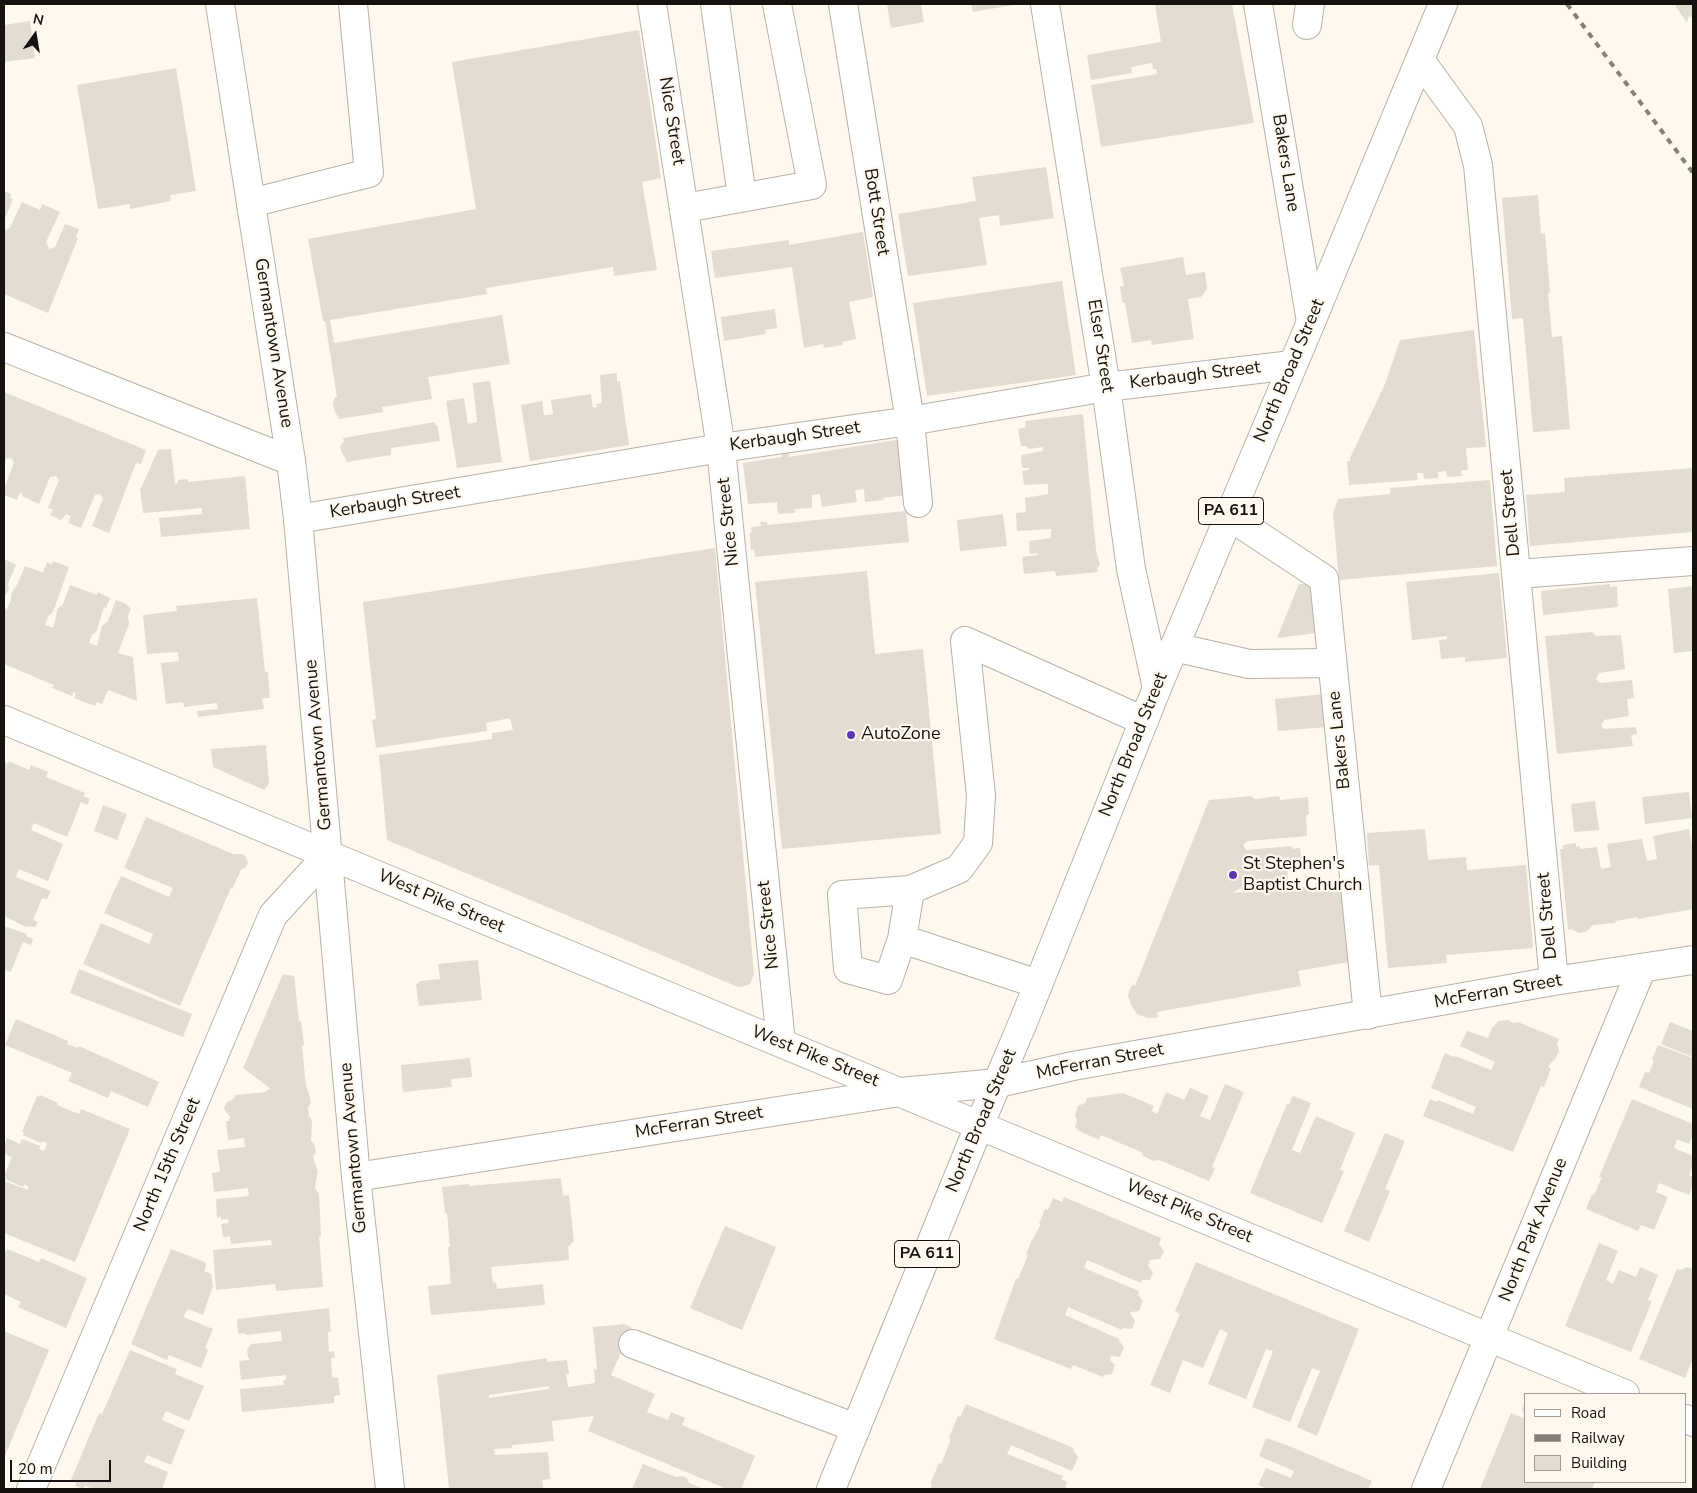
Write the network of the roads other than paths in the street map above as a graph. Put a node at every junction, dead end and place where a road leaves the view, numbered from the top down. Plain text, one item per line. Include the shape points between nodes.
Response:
1 (220, 4) edge
2 (353, 4) edge
3 (652, 4) edge
4 (715, 4) edge
5 (777, 4) edge
6 (843, 4) edge
7 (1045, 4) edge
8 (1258, 4) edge
9 (1443, 4) edge
10 (1420, 60) junction
11 (742, 197) junction
12 (251, 204) junction
13 (685, 208) junction
14 (1311, 322) junction
15 (4, 347) edge
16 (1292, 365) junction
17 (1106, 386) junction
18 (910, 421) junction
19 (722, 448) junction
20 (291, 461) junction
21 (918, 503) dead end
22 (1228, 516) junction
23 (298, 518) junction
24 (1693, 561) edge
25 (1517, 574) junction
26 (1174, 647) junction
27 (1332, 663) junction
28 (1157, 688) junction
29 (4, 720) edge
30 (1144, 721) junction
31 (328, 855) junction
32 (910, 890) junction
33 (902, 940) junction
34 (1693, 960) edge
35 (1641, 970) junction
36 (1554, 981) junction
37 (1038, 984) junction
38 (1368, 1015) junction
39 (781, 1043) junction
40 (998, 1083) junction
41 (900, 1092) junction
42 (979, 1126) junction
43 (356, 1177) junction
44 (1489, 1338) junction
45 (633, 1344) dead end
46 (1623, 1393) edge
47 (856, 1428) junction
48 (31, 1489) edge
49 (390, 1489) edge
50 (831, 1489) edge
51 (1426, 1489) edge

1 - 12 street, Germantown Avenue
2 - 12 street via 369,173
3 - 13 street, Nice Street
4 - 11 street
5 - 11 street via 812,185
6 - 18 street, Bott Street
7 - 17 street, Elser Street
8 - 14 street, Bakers Lane
9 - 10 street, North Broad Street / PA 611
10 - 14 street, North Broad Street / PA 611
10 - 25 street, Dell Street via 1468,126 1478,165
11 - 13 street
12 - 20 street, Germantown Avenue
13 - 19 street, Nice Street
14 - 16 street, North Broad Street / PA 611
15 - 20 street
16 - 17 street, Kerbaugh Street
16 - 22 street, North Broad Street / PA 611
17 - 18 street, Kerbaugh Street
17 - 28 street, Elser Street via 1131,569
18 - 19 street, Kerbaugh Street
18 - 21 street, Bott Street
19 - 23 street, Kerbaugh Street
19 - 39 street, Nice Street
20 - 23 street, Germantown Avenue
22 - 26 street, North Broad Street / PA 611
22 - 27 street, Bakers Lane via 1324,579
23 - 31 street, Germantown Avenue
24 - 25 street
25 - 36 street, Dell Street
26 - 27 street via 1249,664
26 - 28 street, North Broad Street / PA 611
27 - 38 street, Bakers Lane
28 - 30 street, North Broad Street / PA 611
29 - 31 street, West Pike Street
30 - 32 street via 965,641 981,796 978,843 958,869
30 - 37 street, North Broad Street / PA 611
31 - 39 street, West Pike Street
31 - 43 street, Germantown Avenue
31 - 48 street, North 15th Street via 273,915
32 - 33 street
32 - 33 street via 842,895 848,969 888,980
33 - 37 street
34 - 35 street, McFerran Street
35 - 36 street, McFerran Street
35 - 44 street, North Park Avenue
36 - 38 street, McFerran Street
37 - 40 street, North Broad Street / PA 611
38 - 40 street, McFerran Street via 1073,1066
39 - 41 street, West Pike Street
40 - 41 street, McFerran Street
40 - 42 street, North Broad Street / PA 611
41 - 42 street, West Pike Street
41 - 43 street, McFerran Street
42 - 44 street, West Pike Street
42 - 47 street, North Broad Street / PA 611
43 - 49 street, Germantown Avenue
44 - 46 street, West Pike Street
44 - 51 street, North Park Avenue
45 - 47 street
47 - 50 street, North Broad Street / PA 611

